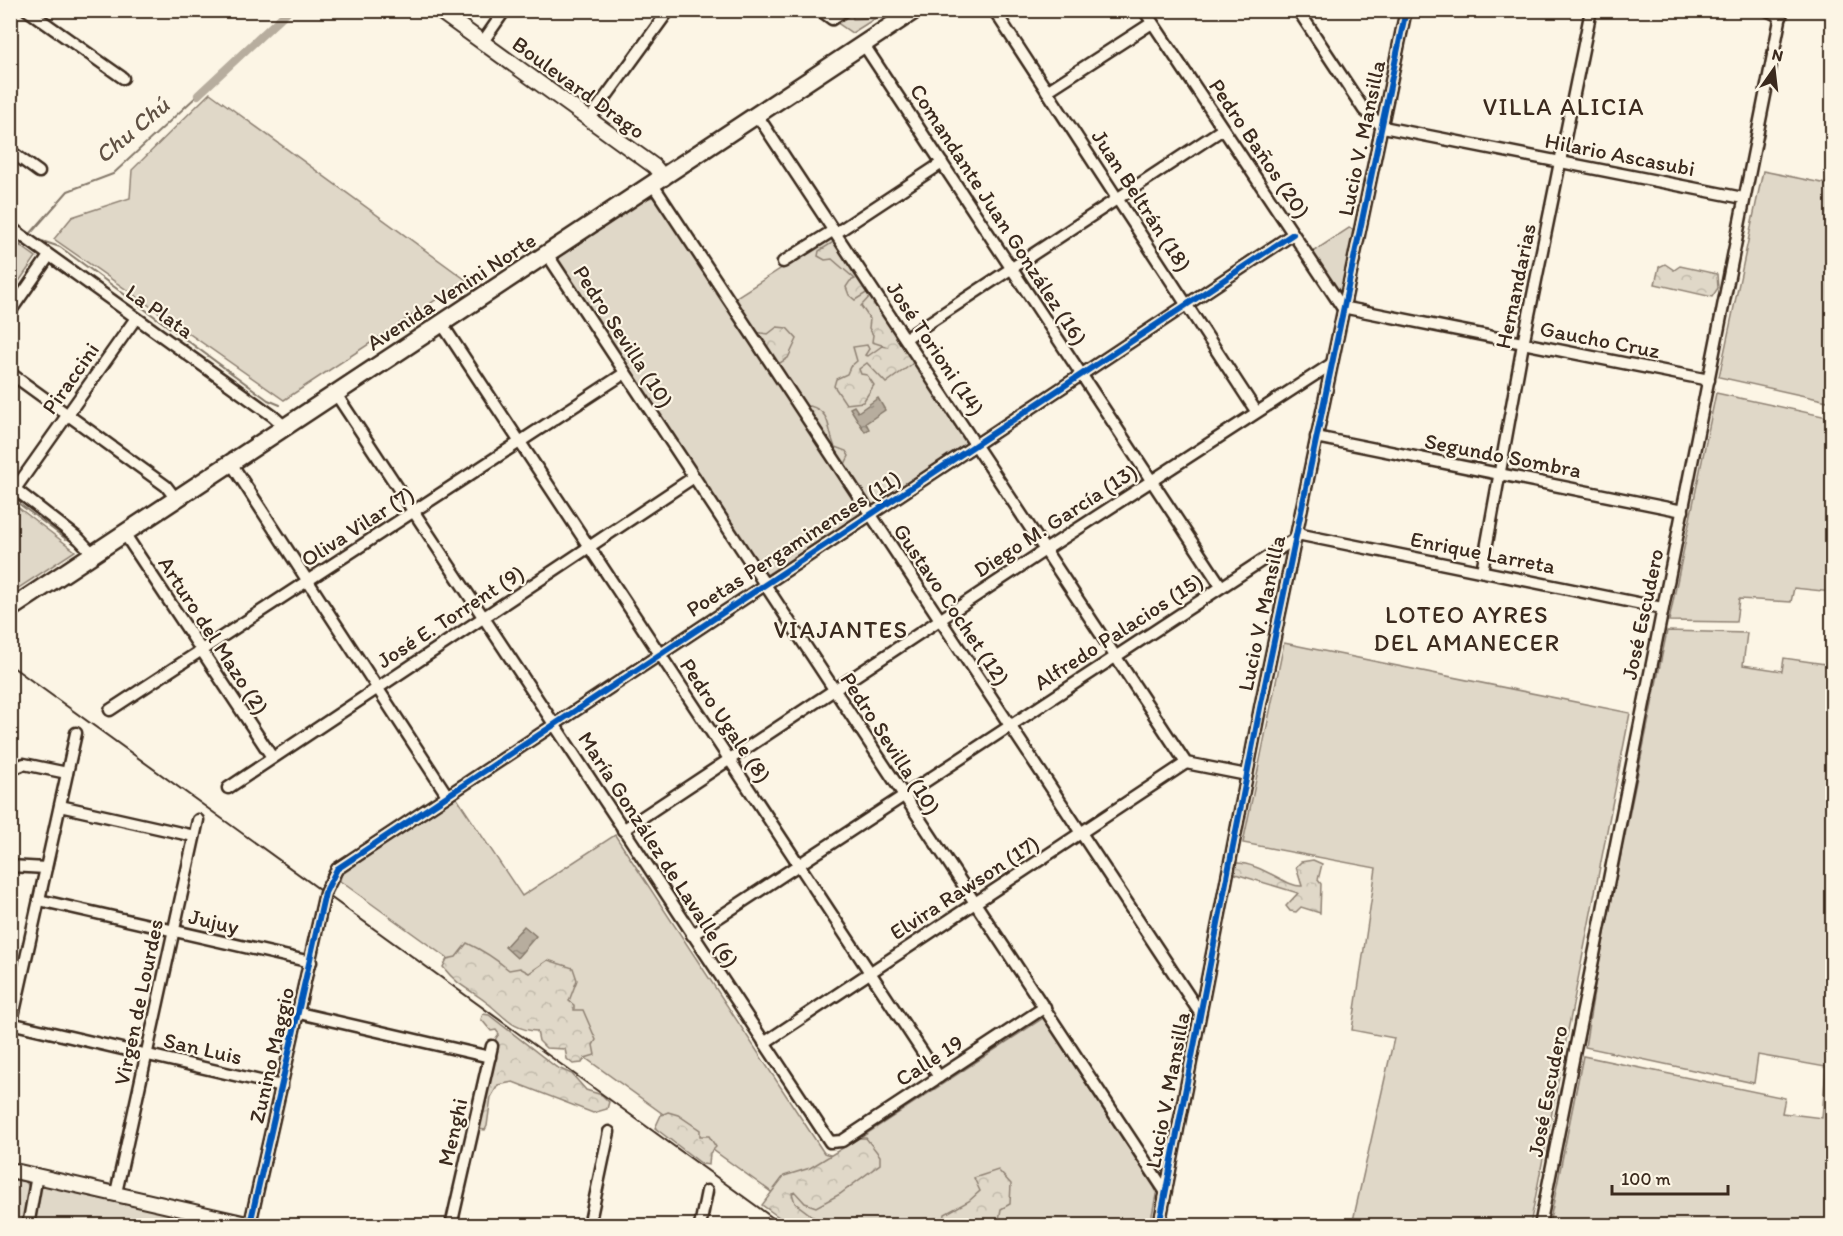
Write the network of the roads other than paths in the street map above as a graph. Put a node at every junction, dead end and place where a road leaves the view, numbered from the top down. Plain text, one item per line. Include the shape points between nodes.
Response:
1 (27, 10) edge
2 (438, 10) edge
3 (505, 10) edge
4 (669, 10) edge
5 (820, 10) edge
6 (845, 10) edge
7 (915, 10) edge
8 (993, 10) edge
9 (1144, 10) edge
10 (1298, 10) edge
11 (1406, 10) edge
12 (1591, 10) edge
13 (1767, 10) edge
14 (1781, 14) edge
15 (1152, 23) junction
16 (482, 43) junction
17 (864, 45) junction
18 (123, 78) dead end
19 (1047, 91) junction
20 (757, 115) junction
21 (589, 120) junction
22 (1383, 127) junction
23 (1223, 129) junction
24 (10, 151) edge
25 (1561, 162) junction
26 (942, 163) junction
27 (39, 172) dead end
28 (658, 181) junction
29 (1119, 198) junction
30 (1743, 198) junction
31 (14, 230) edge
32 (835, 231) junction
33 (1293, 234) junction
34 (547, 255) junction
35 (49, 256) junction
36 (783, 262) dead end
37 (1012, 268) junction
38 (1187, 304) junction
39 (1342, 307) junction
40 (10, 312) edge
41 (136, 318) junction
42 (442, 324) junction
43 (906, 338) junction
44 (1523, 344) junction
45 (1330, 365) junction
46 (10, 373) edge
47 (625, 373) junction
48 (1082, 374) junction
49 (1708, 380) junction
50 (336, 394) junction
51 (1256, 411) junction
52 (68, 414) junction
53 (285, 428) junction
54 (1316, 437) junction
55 (520, 442) junction
56 (976, 444) junction
57 (231, 463) junction
58 (1498, 474) junction
59 (694, 477) junction
60 (1151, 480) junction
61 (13, 488) edge
62 (176, 499) junction
63 (1683, 511) junction
64 (414, 512) junction
65 (869, 514) junction
66 (124, 533) junction
67 (1296, 536) junction
68 (589, 548) junction
69 (1045, 550) junction
70 (93, 554) junction
71 (1482, 571) junction
72 (308, 581) junction
73 (764, 584) junction
74 (1221, 586) junction
75 (1662, 608) junction
76 (10, 609) edge
77 (483, 617) junction
78 (939, 620) junction
79 (202, 651) junction
80 (658, 654) junction
81 (1116, 656) junction
82 (378, 688) junction
83 (833, 690) junction
84 (110, 710) dead end
85 (554, 724) junction
86 (1009, 725) junction
87 (76, 733) dead end
88 (272, 757) junction
89 (729, 759) junction
90 (1186, 763) junction
91 (10, 770) edge
92 (67, 773) junction
93 (1247, 775) junction
94 (228, 788) dead end
95 (447, 795) junction
96 (902, 796) junction
97 (60, 806) junction
98 (198, 820) dead end
99 (623, 830) junction
100 (1081, 833) junction
101 (194, 836) junction
102 (10, 866) edge
103 (798, 866) junction
104 (46, 868) junction
105 (324, 893) joint
106 (39, 900) junction
107 (975, 903) junction
108 (173, 931) junction
109 (692, 936) junction
110 (310, 962) junction
111 (870, 972) junction
112 (1045, 1007) junction
113 (299, 1013) junction
114 (1200, 1013) junction
115 (11, 1025) edge
116 (764, 1043) junction
117 (147, 1055) junction
118 (939, 1077) junction
119 (282, 1086) junction
120 (609, 1132) dead end
121 (834, 1143) joint
122 (10, 1170) edge
123 (37, 1175) junction
124 (707, 1191) dead end
125 (1165, 1191) junction
126 (116, 1193) junction
127 (253, 1225) edge
128 (28, 1226) edge
129 (451, 1226) edge
130 (590, 1226) edge
131 (700, 1226) edge
132 (1159, 1226) edge
133 (1540, 1226) edge

1 - 18 street
2 - 16 main road, Boulevard Drago
3 - 16 street
4 - 21 street
5 - 6 street via 832,19
7 - 17 highway, Avenida Venini Norte
8 - 19 street, Juan Beltrán (18)
9 - 15 street, Pedro Baños (20)
10 - 22 street via 1364,110
11 - 22 street, Lucio V. Mansilla
12 - 25 street, Hernandarias
13 - 14 street
14 - 30 street, José Escudero
15 - 19 street
15 - 23 street, Pedro Baños (20)
16 - 21 main road, Boulevard Drago
17 - 20 highway, Avenida Venini Norte
17 - 26 street, Comandante Juan González (16)
19 - 29 street, Juan Beltrán (18)
20 - 28 highway, Avenida Venini Norte
20 - 32 street, José Torioni (14)
21 - 28 main road, Boulevard Drago via 654,166
22 - 25 street, Hilario Ascasubi
22 - 39 street, Lucio V. Mansilla
23 - 29 street
23 - 33 street, Pedro Baños (20)
24 - 27 street
25 - 30 street, Hilario Ascasubi
25 - 44 street, Hernandarias
26 - 32 street
26 - 37 street, Comandante Juan González (16)
28 - 34 highway, Avenida Venini Norte
28 - 65 street, Gustavo Cochet (12)
29 - 37 street
29 - 38 street, Juan Beltrán (18)
30 - 49 street, José Escudero
31 - 35 street, La Plata
32 - 36 street
32 - 43 street, José Torioni (14)
33 - 38 street, Poetas Pergaminenses (11)
33 - 39 street, Pedro Baños (20)
34 - 42 highway, Avenida Venini Norte
34 - 47 street, Pedro Sevilla (10)
35 - 40 street
35 - 41 street, La Plata
37 - 43 street
37 - 48 street, Comandante Juan González (16)
38 - 48 street, Poetas Pergaminenses (11)
38 - 51 street, Juan Beltrán (18)
39 - 44 street, Gaucho Cruz
39 - 45 street, Lucio V. Mansilla
41 - 52 street, Piraccini
41 - 53 street, La Plata
42 - 50 highway, Avenida Venini Norte
42 - 55 street, Pedro Ugale (8)
43 - 56 street, José Torioni (14)
44 - 49 street, Gaucho Cruz
44 - 58 street, Hernandarias
45 - 51 street, Diego M. García (13)
45 - 54 street, Lucio V. Mansilla
46 - 52 street
47 - 55 street, Oliva Vilar (7)
47 - 59 street, Pedro Sevilla (10)
48 - 56 street, Poetas Pergaminenses (11)
48 - 60 street, Comandante Juan González (16)
49 - 63 street, José Escudero
50 - 53 highway, Avenida Venini Norte
50 - 64 street, María González de Lavalle (6)
51 - 60 street, Diego M. García (13)
52 - 61 street, Piraccini
52 - 62 street via 166,486
53 - 57 highway, Avenida Venini Norte
54 - 58 street, Segundo Sombra
54 - 67 street, Lucio V. Mansilla
55 - 64 street, Oliva Vilar (7)
55 - 68 street, Pedro Ugale (8)
56 - 65 street, Poetas Pergaminenses (11)
56 - 69 street, José Torioni (14)
57 - 62 highway, Avenida Venini Norte
57 - 72 street
58 - 63 street, Segundo Sombra
58 - 71 street, Hernandarias
59 - 68 street, José E. Torrent (9)
59 - 73 street, Pedro Sevilla (10)
60 - 69 street, Diego M. García (13)
60 - 74 street, Comandante Juan González (16)
61 - 70 street
62 - 66 highway, Avenida Venini Norte
63 - 75 street, José Escudero
64 - 72 street, Oliva Vilar (7)
64 - 77 street, María González de Lavalle (6)
65 - 73 street, Poetas Pergaminenses (11)
65 - 78 street, Gustavo Cochet (12)
66 - 70 highway, Avenida Venini Norte
66 - 79 street, Arturo del Mazo (2)
67 - 71 street, Enrique Larreta
67 - 74 street, Alfredo Palacios (15)
67 - 93 street, Lucio V. Mansilla
68 - 77 street, José E. Torrent (9)
68 - 80 street, Pedro Ugale (8)
69 - 78 street, Diego M. García (13)
69 - 81 street, José Torioni (14)
70 - 76 highway, Avenida Venini Norte
71 - 75 street, Enrique Larreta
72 - 79 street, Oliva Vilar (7)
72 - 82 street
73 - 80 street, Poetas Pergaminenses (11)
73 - 83 street, Pedro Sevilla (10)
74 - 81 street, Alfredo Palacios (15)
75 - 133 street, José Escudero
77 - 82 street, José E. Torrent (9)
77 - 85 street, María González de Lavalle (6)
78 - 83 street, Diego M. García (13)
78 - 86 street, Gustavo Cochet (12)
79 - 84 street, Oliva Vilar (7)
79 - 88 street, Arturo del Mazo (2)
80 - 85 street, Poetas Pergaminenses (11)
80 - 89 street, Pedro Ugale (8)
81 - 86 street, Alfredo Palacios (15)
81 - 90 street, José Torioni (14)
82 - 88 street, José E. Torrent (9)
82 - 95 street
83 - 89 street, Diego M. García (13)
83 - 96 street, Pedro Sevilla (10)
85 - 95 street, Poetas Pergaminenses (11)
85 - 99 street, María González de Lavalle (6)
86 - 96 street, Alfredo Palacios (15)
86 - 100 street, Gustavo Cochet (12)
87 - 92 street
88 - 94 street, José E. Torrent (9)
89 - 99 street, Diego M. García (13)
89 - 103 street, Pedro Ugale (8)
90 - 93 street
90 - 100 street, Elvira Rawson (17)
91 - 92 street via 24,764
92 - 97 street
93 - 114 street, Lucio V. Mansilla
95 - 105 street, Poetas Pergaminenses (11) via 340,867
96 - 103 street, Alfredo Palacios (15)
96 - 107 street, Pedro Sevilla (10)
97 - 101 street
97 - 104 street
98 - 101 street, Virgen de Lourdes
99 - 109 street, María González de Lavalle (6)
100 - 107 street, Elvira Rawson (17)
100 - 114 street, Gustavo Cochet (12)
101 - 108 street, Virgen de Lourdes
102 - 104 street
103 - 109 street, Alfredo Palacios (15)
103 - 111 street, Pedro Ugale (8)
104 - 106 street
105 - 110 street, Zunino Maggio
106 - 108 street, Jujuy
106 - 115 street
107 - 111 street, Elvira Rawson (17)
107 - 112 street, Pedro Sevilla (10)
108 - 110 street, Jujuy
108 - 117 street, Virgen de Lourdes
109 - 116 street, María González de Lavalle (6)
110 - 113 street, Zunino Maggio
111 - 116 street, Elvira Rawson (17)
111 - 118 street, Pedro Ugale (8)
112 - 118 street, Calle 19
112 - 125 street, Pedro Sevilla (10)
113 - 119 street, Zunino Maggio
113 - 129 street, Menghi via 491,1052
114 - 125 street, Lucio V. Mansilla
115 - 117 street, San Luis
116 - 121 street, María González de Lavalle (6) via 827,1139
117 - 119 street, San Luis
117 - 126 street, Virgen de Lourdes
118 - 121 street, Calle 19
119 - 127 street, Zunino Maggio
120 - 130 street
122 - 123 main road
123 - 126 main road
123 - 128 street
124 - 131 street
125 - 132 street, Lucio V. Mansilla
126 - 127 main road

